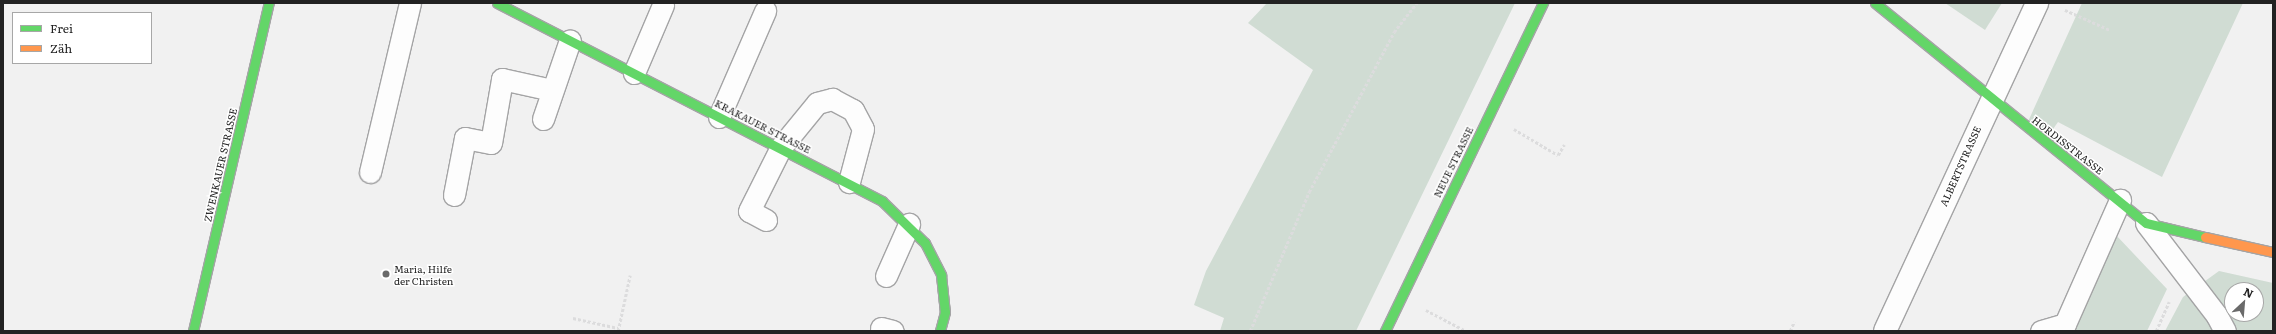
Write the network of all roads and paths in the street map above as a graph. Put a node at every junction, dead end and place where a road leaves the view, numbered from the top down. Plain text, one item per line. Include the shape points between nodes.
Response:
1 (269, 3) edge
2 (410, 3) edge
3 (497, 3) edge
4 (1417, 3) edge
5 (1543, 3) edge
6 (1875, 3) edge
7 (2037, 3) edge
8 (663, 5) dead end
9 (2062, 9) dead end
10 (765, 11) dead end
11 (2110, 30) dead end
12 (570, 40) junction
13 (634, 73) junction
14 (552, 90) junction
15 (1991, 99) junction
16 (1491, 109) junction
17 (719, 117) junction
18 (543, 119) dead end
19 (1564, 145) dead end
20 (781, 147) junction
21 (370, 172) dead end
22 (849, 182) junction
23 (454, 195) dead end
24 (2120, 200) junction
25 (766, 220) dead end
26 (2146, 223) junction
27 (910, 224) junction
28 (2273, 252) edge
29 (630, 275) dead end
30 (886, 276) dead end
31 (1404, 293) junction
32 (573, 318) dead end
33 (1794, 322) dead end
34 (618, 329) edge
35 (193, 331) edge
36 (940, 331) edge
37 (1250, 331) edge
38 (1385, 331) edge
39 (1466, 331) edge
40 (1790, 331) edge
41 (1885, 331) edge
42 (2041, 331) edge
43 (2225, 331) edge

1 - 35 street, ZWENKAUER STRASSE
2 - 21 lane
3 - 12 street, KRAKAUER STRASSE
4 - 37 path via 1394,32 1309,192
5 - 16 street, NEUE STRASSE
6 - 15 street, HORDISSTRASSE
7 - 15 street, ALBERTSTRASSE
8 - 13 lane
9 - 11 path
10 - 17 lane
12 - 13 street, KRAKAUER STRASSE
12 - 14 lane
13 - 17 street, KRAKAUER STRASSE
14 - 18 lane
14 - 23 lane via 502,79 491,143 465,138
15 - 24 street, HORDISSTRASSE
15 - 41 street, ALBERTSTRASSE
16 - 19 path via 1523,136 1558,155
16 - 31 street, NEUE STRASSE
17 - 20 street, KRAKAUER STRASSE
20 - 22 street, KRAKAUER STRASSE
20 - 22 lane via 817,103 832,99 853,110 863,129
20 - 25 lane via 749,211
22 - 27 street, KRAKAUER STRASSE via 882,201
24 - 26 street, HORDISSTRASSE
24 - 42 lane via 2065,324
26 - 28 street, HORDISSTRASSE
26 - 43 lane via 2217,316
27 - 30 lane
27 - 36 street, KRAKAUER STRASSE via 925,243 941,275 945,312
29 - 34 path
31 - 38 street, NEUE STRASSE
31 - 39 path via 1436,317
32 - 34 path
33 - 40 path

